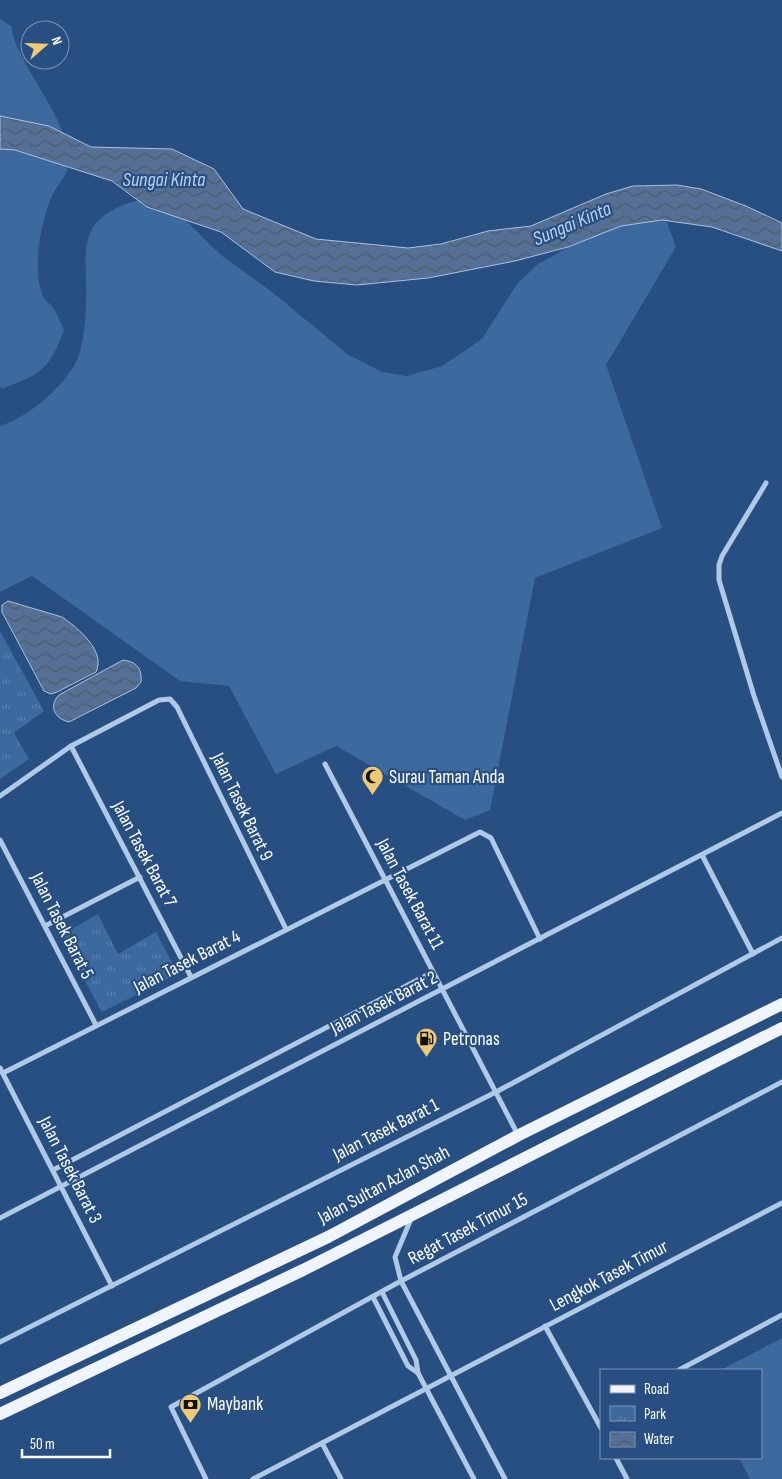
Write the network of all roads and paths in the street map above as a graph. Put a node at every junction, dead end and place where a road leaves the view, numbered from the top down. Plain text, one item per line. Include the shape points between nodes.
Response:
1 (766, 483) dead end
2 (71, 746) junction
3 (324, 764) dead end
4 (782, 777) edge
5 (0, 796) edge
6 (782, 814) edge
7 (0, 840) edge
8 (702, 855) junction
9 (140, 877) junction
10 (384, 879) junction
11 (45, 926) junction
12 (286, 929) junction
13 (782, 938) edge
14 (540, 939) junction
15 (753, 954) junction
16 (433, 972) junction
17 (191, 977) junction
18 (442, 990) junction
19 (782, 1004) edge
20 (96, 1025) junction
21 (782, 1028) edge
22 (1, 1070) edge
23 (782, 1082) edge
24 (496, 1092) junction
25 (518, 1135) junction
26 (53, 1170) junction
27 (62, 1186) junction
28 (782, 1203) edge
29 (412, 1215) junction
30 (0, 1218) edge
31 (401, 1281) junction
32 (112, 1286) junction
33 (382, 1292) junction
34 (373, 1297) junction
35 (782, 1315) edge
36 (545, 1326) junction
37 (0, 1342) edge
38 (681, 1369) edge
39 (418, 1373) junction
40 (451, 1376) junction
41 (426, 1389) junction
42 (0, 1393) edge
43 (600, 1413) edge
44 (0, 1414) edge
45 (594, 1416) junction
46 (600, 1426) edge
47 (322, 1443) junction
48 (617, 1459) edge
49 (206, 1479) edge
50 (253, 1479) edge
51 (341, 1479) edge
52 (474, 1479) edge
53 (504, 1479) edge
54 (627, 1479) edge

1 - 4 street via 722,556 719,580
2 - 5 street
2 - 9 street, Jalan Tasek Barat 7
2 - 12 street, Jalan Tasek Barat 9 via 159,700 170,699
3 - 10 street, Jalan Tasek Barat 11
6 - 8 street, Jalan Tasek Barat 2
7 - 11 street, Jalan Tasek Barat 5
8 - 14 street, Jalan Tasek Barat 2
8 - 15 street
9 - 11 street
9 - 17 street, Jalan Tasek Barat 7
10 - 12 street, Jalan Tasek Barat 4
10 - 14 street, Jalan Tasek Barat 4 via 480,832 484,833 491,838
10 - 16 street, Jalan Tasek Barat 11
11 - 20 street, Jalan Tasek Barat 5
12 - 17 street, Jalan Tasek Barat 4
13 - 15 street, Jalan Tasek Barat 1
14 - 18 street, Jalan Tasek Barat 2
15 - 24 street, Jalan Tasek Barat 1
16 - 18 street, Jalan Tasek Barat 11
16 - 26 street
17 - 20 street, Jalan Tasek Barat 4
18 - 24 street, Jalan Tasek Barat 11
18 - 27 street, Jalan Tasek Barat 2
19 - 25 main road, Jalan Sultan Azlan Shah
20 - 22 street, Jalan Tasek Barat 4
21 - 29 main road, Jalan Sultan Azlan Shah
22 - 26 street, Jalan Tasek Barat 3
23 - 31 street, Regat Tasek Timur 15
24 - 25 street, Jalan Tasek Barat 11
24 - 32 street, Jalan Tasek Barat 1
25 - 42 main road, Jalan Sultan Azlan Shah via 328,1237
26 - 27 street, Jalan Tasek Barat 3
27 - 30 street, Jalan Tasek Barat 2
27 - 32 street, Jalan Tasek Barat 3
28 - 36 street, Lengkok Tasek Timur
29 - 31 street via 395,1257
29 - 44 main road, Jalan Sultan Azlan Shah
31 - 33 street, Regat Tasek Timur 15
31 - 40 street
32 - 37 street, Jalan Tasek Barat 1
33 - 34 street, Regat Tasek Timur 15
33 - 39 street via 416,1360
34 - 39 street via 408,1366
34 - 49 street, Regat Tasek Timur 15 via 171,1406
35 - 38 street
36 - 40 street, Lengkok Tasek Timur
36 - 45 street
39 - 41 street
40 - 41 street, Lengkok Tasek Timur
40 - 53 street
41 - 47 street, Lengkok Tasek Timur
41 - 52 street
43 - 45 street
45 - 46 street
47 - 50 street, Lengkok Tasek Timur
47 - 51 street
48 - 54 street

